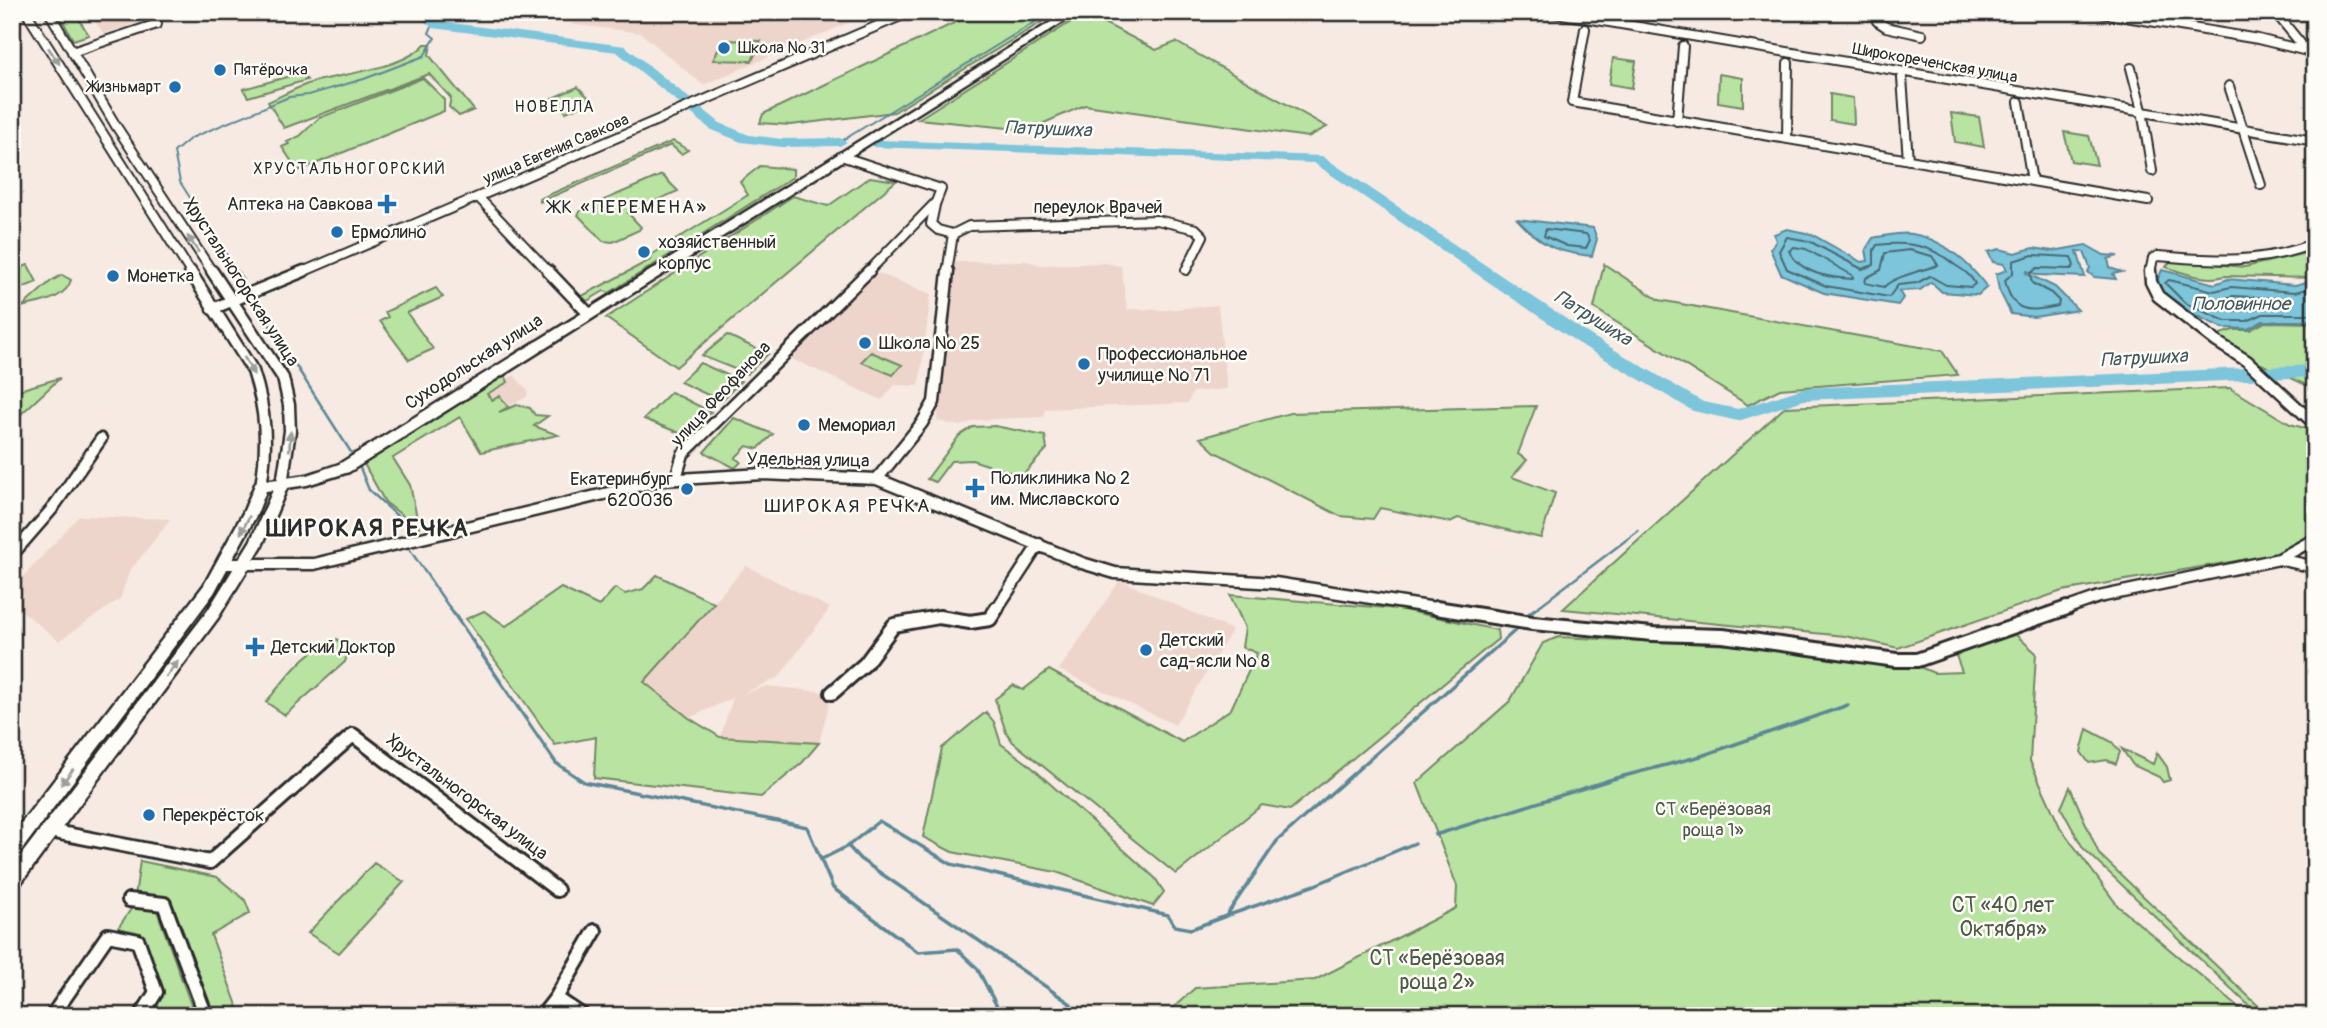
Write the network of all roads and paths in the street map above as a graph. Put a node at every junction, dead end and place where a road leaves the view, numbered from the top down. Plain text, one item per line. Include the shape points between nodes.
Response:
1 (26, 12) edge
2 (49, 12) edge
3 (910, 12) edge
4 (1074, 12) edge
5 (1550, 12) edge
6 (1879, 12) edge
7 (2096, 12) edge
8 (2275, 12) edge
9 (157, 24) dead end
10 (1585, 29) dead end
11 (1922, 34) dead end
12 (1683, 46) dead end
13 (72, 52) junction
14 (2312, 52) edge
15 (2315, 61) edge
16 (1788, 63) dead end
17 (2131, 68) dead end
18 (1902, 78) dead end
19 (2229, 86) dead end
20 (2019, 102) dead end
21 (2142, 110) junction
22 (1676, 121) junction
23 (2244, 130) junction
24 (1787, 139) junction
25 (2315, 141) edge
26 (130, 146) junction
27 (114, 151) junction
28 (841, 156) junction
29 (1909, 160) junction
30 (2152, 171) dead end
31 (151, 180) junction
32 (2032, 181) junction
33 (2261, 185) dead end
34 (136, 187) junction
35 (480, 198) junction
36 (2148, 201) dead end
37 (936, 202) junction
38 (953, 234) junction
39 (2315, 243) edge
40 (1186, 270) dead end
41 (231, 301) junction
42 (212, 309) junction
43 (589, 314) junction
44 (2315, 424) edge
45 (101, 439) dead end
46 (676, 478) junction
47 (877, 479) junction
48 (282, 484) junction
49 (261, 486) junction
50 (2315, 539) edge
51 (1039, 544) junction
52 (12, 555) edge
53 (2279, 559) junction
54 (225, 564) junction
55 (245, 564) junction
56 (2315, 567) edge
57 (832, 692) dead end
58 (50, 831) junction
59 (12, 849) edge
60 (12, 881) edge
61 (557, 890) dead end
62 (129, 900) dead end
63 (596, 931) dead end
64 (556, 998) junction
65 (52, 1016) edge
66 (141, 1016) edge
67 (206, 1016) edge
68 (542, 1016) edge
69 (583, 1016) edge

1 -> 27 street
2 - 13 street, Хрустальногорская улица
3 - 35 street, улица Евгения Савкова
4 - 28 main road, Суходольская улица
5 - 21 street, Широкореченская улица
6 - 11 street via 1877,21 1886,27
7 - 14 street
8 - 14 street
9 - 13 street
10 - 22 street via 1572,102
12 - 22 street
13 - 26 street, Хрустальногорская улица
14 - 15 street
16 - 24 street
17 - 21 street
18 - 29 street
19 - 23 street
20 - 32 street
21 - 23 street, Широкореченская улица
21 - 30 street
22 - 24 street
23 - 25 street, Широкореченская улица
23 - 33 street
24 - 29 street
26 - 27 street
26 - 31 street, Хрустальногорская улица
27 - 34 street
28 - 37 street, улица Феофанова via 941,189
28 - 43 main road, Суходольская улица
29 - 32 street
31 - 34 street
41 -> 31 street, Хрустальногорская улица
32 - 36 street
34 - 42 street
35 - 41 street, улица Евгения Савкова
35 - 43 street
37 - 38 street via 931,223
37 - 46 street, улица Феофанова via 683,454
38 - 40 street, переулок Врачей via 969,226 1157,220 1196,229 1203,236
38 - 47 street via 934,402
39 - 44 street via 2240,263 2158,256 2153,258 2149,274 2158,296 2251,365
41 - 42 street, улица Евгения Савкова
48 -> 41 street, Хрустальногорская улица via 291,436 283,378
42 -> 49 street via 253,371 263,399 268,439
43 - 48 main road, Суходольская улица via 344,468
45 - 52 street
46 - 47 street, Удельная улица via 763,474
46 - 55 street via 314,564
47 - 51 street, Удельная улица
48 - 49 main road, Суходольская улица
48 - 55 main road, Хрустальногорская улица
49 -> 54 main road
50 - 53 street
51 - 53 street, Удельная улица via 1115,573 1275,583 1532,623 1653,635 1723,636 1896,660 1917,660 2099,597
51 - 57 street via 990,619 970,622 939,617 894,625 865,664
53 - 56 street
54 - 55 street
54 -> 59 main road via 185,624
58 -> 55 main road, Хрустальногорская улица via 213,614
58 - 60 main road
58 - 61 street, Хрустальногорская улица via 210,862 353,735
62 - 67 street via 164,904
63 - 64 street
64 - 68 street
64 - 69 street
65 - 66 street via 108,935 138,941 156,992

